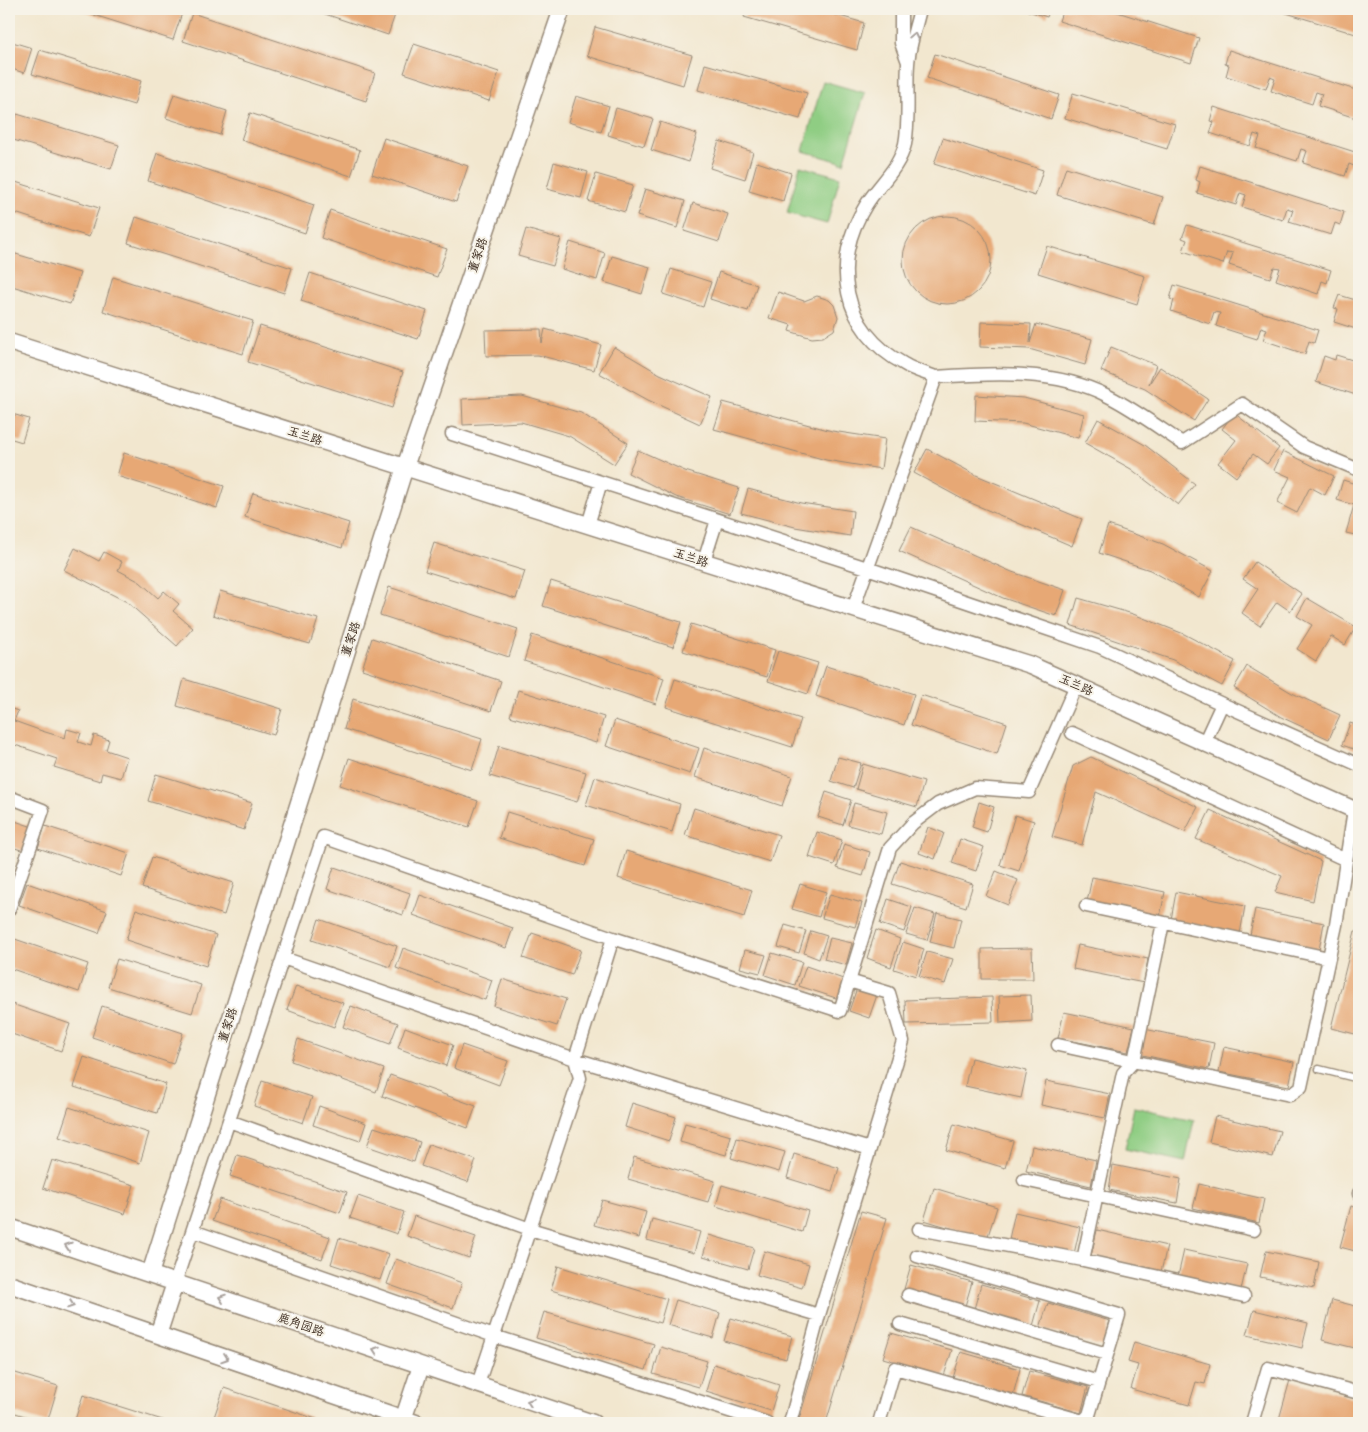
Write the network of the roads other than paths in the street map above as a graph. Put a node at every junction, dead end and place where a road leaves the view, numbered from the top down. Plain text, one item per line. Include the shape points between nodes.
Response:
1 (562, 9) edge
2 (901, 9) edge
3 (920, 9) edge
4 (908, 62) junction
5 (9, 342) edge
6 (936, 376) junction
7 (452, 434) dead end
8 (405, 467) junction
9 (1359, 470) edge
10 (602, 482) junction
11 (717, 520) junction
12 (588, 525) junction
13 (704, 561) junction
14 (867, 568) junction
15 (853, 609) junction
16 (1076, 685) junction
17 (1222, 704) junction
18 (1072, 732) dead end
19 (1204, 742) junction
20 (1359, 765) edge
21 (9, 797) edge
22 (1356, 811) edge
23 (1346, 860) junction
24 (1086, 906) dead end
25 (9, 909) edge
26 (1163, 923) junction
27 (613, 938) junction
28 (283, 958) junction
29 (1329, 958) junction
30 (849, 981) junction
31 (1058, 1045) dead end
32 (575, 1059) junction
33 (1134, 1061) junction
34 (1319, 1069) dead end
35 (1359, 1078) edge
36 (229, 1121) junction
37 (870, 1149) junction
38 (1024, 1180) dead end
39 (1096, 1196) junction
40 (9, 1227) edge
41 (530, 1229) junction
42 (918, 1229) dead end
43 (1254, 1230) dead end
44 (193, 1231) junction
45 (917, 1256) dead end
46 (1082, 1260) junction
47 (150, 1274) junction
48 (176, 1283) junction
49 (9, 1284) edge
50 (908, 1295) dead end
51 (1244, 1296) dead end
52 (819, 1315) junction
53 (900, 1324) dead end
54 (158, 1335) junction
55 (494, 1336) junction
56 (1107, 1354) junction
57 (421, 1366) junction
58 (1099, 1382) junction
59 (478, 1384) junction
60 (1359, 1393) edge
61 (407, 1422) edge
62 (1082, 1422) edge
63 (593, 1423) edge
64 (767, 1423) edge
65 (790, 1423) edge
66 (879, 1423) edge
67 (1252, 1423) edge

1 - 8 street, 董家路
2 - 4 street via 901,43
4 -> 3 street
4 - 6 street via 905,145 852,233 846,258 846,289 856,318 875,343 904,364
5 - 8 street, 玉兰路
6 - 9 street via 1016,374 1065,381 1107,395 1182,443 1242,404 1304,447
6 - 14 street
7 - 10 street
8 - 12 street, 玉兰路
8 - 47 street, 董家路
10 - 11 street
10 - 12 street
11 - 13 street
11 - 14 street
12 - 13 street, 玉兰路
13 - 15 street, 玉兰路
14 - 15 street
14 - 17 street via 1100,647
15 - 16 street, 玉兰路 via 1031,665
16 - 19 street, 玉兰路
16 - 30 street via 1029,792 975,788 938,804 913,823 890,848
17 - 19 street
17 - 20 street
18 - 23 street
19 - 22 street, 玉兰路
21 - 25 street via 43,810
22 - 23 street
23 - 29 street
24 - 26 street
26 - 29 street
26 - 33 street
27 - 28 street via 324,837
27 - 30 street via 840,1011
27 - 32 street
28 - 32 street
28 - 36 street
29 - 33 street via 1301,1087 1290,1095
30 - 37 street via 889,993 903,1041
31 - 33 street
32 - 37 street
32 - 41 street via 580,1078
33 - 39 street via 1124,1073
34 - 35 lane
36 - 41 street
36 - 44 street
37 - 52 street
38 - 39 street
39 - 43 street
39 - 46 street
47 -> 40 street, 鹿角园路
41 - 52 street
41 - 55 street
42 - 46 street
44 - 48 street
44 - 55 street
45 - 56 street via 1119,1315
46 - 51 street
47 - 48 street, 鹿角园路
48 - 54 street
57 -> 48 street, 鹿角园路
49 -> 54 street
50 - 56 street
52 - 65 street
53 - 58 street
54 -> 61 street
55 - 59 street
55 - 64 street
56 - 58 street
57 - 59 street, 鹿角园路
57 - 61 street
58 - 62 street via 1090,1415
63 -> 59 street, 鹿角园路
60 - 67 street via 1268,1368
62 - 66 street via 895,1368

